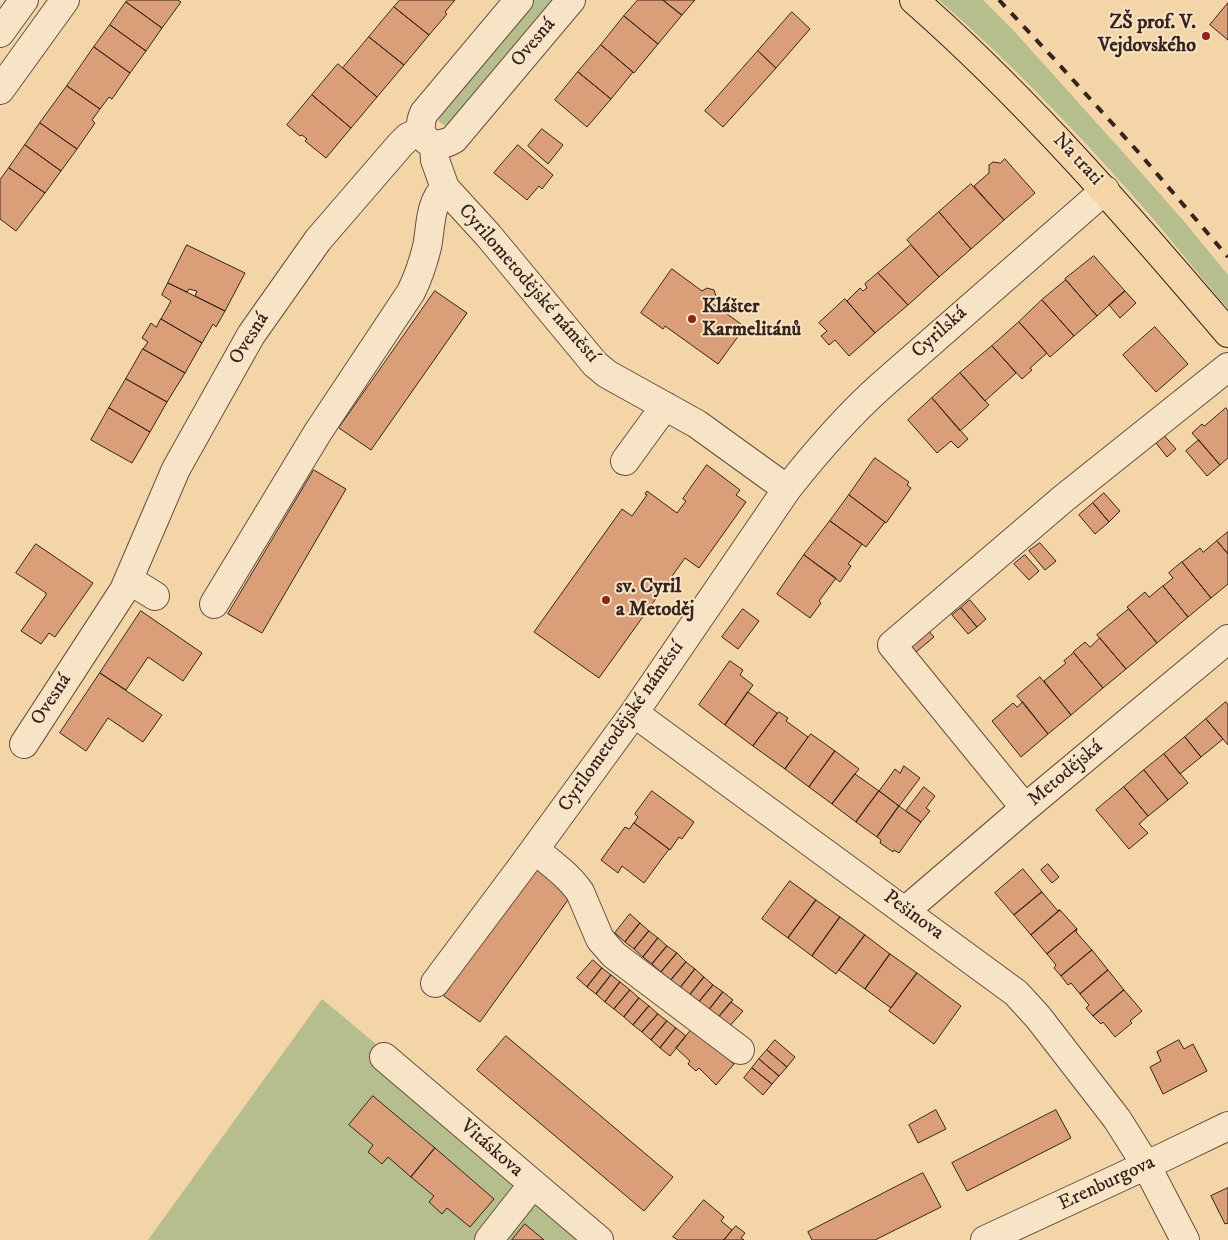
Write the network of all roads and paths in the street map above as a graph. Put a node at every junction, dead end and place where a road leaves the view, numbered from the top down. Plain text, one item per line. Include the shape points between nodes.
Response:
1 (24, 0) edge
2 (64, 0) edge
3 (519, 0) edge
4 (571, 0) edge
5 (914, 0) edge
6 (0, 33) edge
7 (0, 90) edge
8 (427, 128) junction
9 (445, 188) junction
10 (1105, 190) junction
11 (1228, 333) edge
12 (1228, 367) edge
13 (666, 406) junction
14 (625, 462) dead end
15 (787, 489) junction
16 (129, 580) junction
17 (155, 596) dead end
18 (214, 604) dead end
19 (1228, 639) edge
20 (634, 713) junction
21 (24, 744) dead end
22 (1025, 808) junction
23 (535, 850) junction
24 (905, 910) junction
25 (435, 983) dead end
26 (740, 1050) dead end
27 (384, 1057) dead end
28 (1228, 1126) edge
29 (1146, 1165) junction
30 (533, 1184) junction
31 (489, 1240) edge
32 (599, 1240) edge
33 (985, 1240) edge
34 (1185, 1240) edge

1 - 6 street
2 - 7 street
3 - 8 street, Ovesná
4 - 8 street, Ovesná via 454,139 445,144
5 - 10 main road, Na trati via 992,72
8 - 9 street
8 - 16 street, Ovesná via 408,137 400,145 318,240 251,335 176,469
9 - 13 street, Cyrilometodějské náměstí via 595,364
9 - 18 street via 434,203 427,247 411,292 318,432
10 - 11 main road, Na trati
10 - 15 street, Cyrilská via 980,297 849,416
12 - 22 street via 1064,498 892,645
13 - 14 street
13 - 15 street, Cyrilometodějské náměstí via 697,424
15 - 20 street, Cyrilometodějské náměstí
16 - 17 street
16 - 21 street, Ovesná
19 - 22 street, Metodějská
20 - 23 street, Cyrilometodějské náměstí
20 - 24 street, Pešinova
22 - 24 street, Metodějská
23 - 25 street, Cyrilometodějské náměstí
23 - 26 street via 576,886 600,940 614,955
24 - 29 street, Pešinova via 1028,1005 1117,1119
27 - 30 street, Vitáskova
28 - 29 street, Erenburgova
29 - 33 street, Erenburgova
29 - 34 street, Pešinova
30 - 31 street
30 - 32 street, Vitáskova

